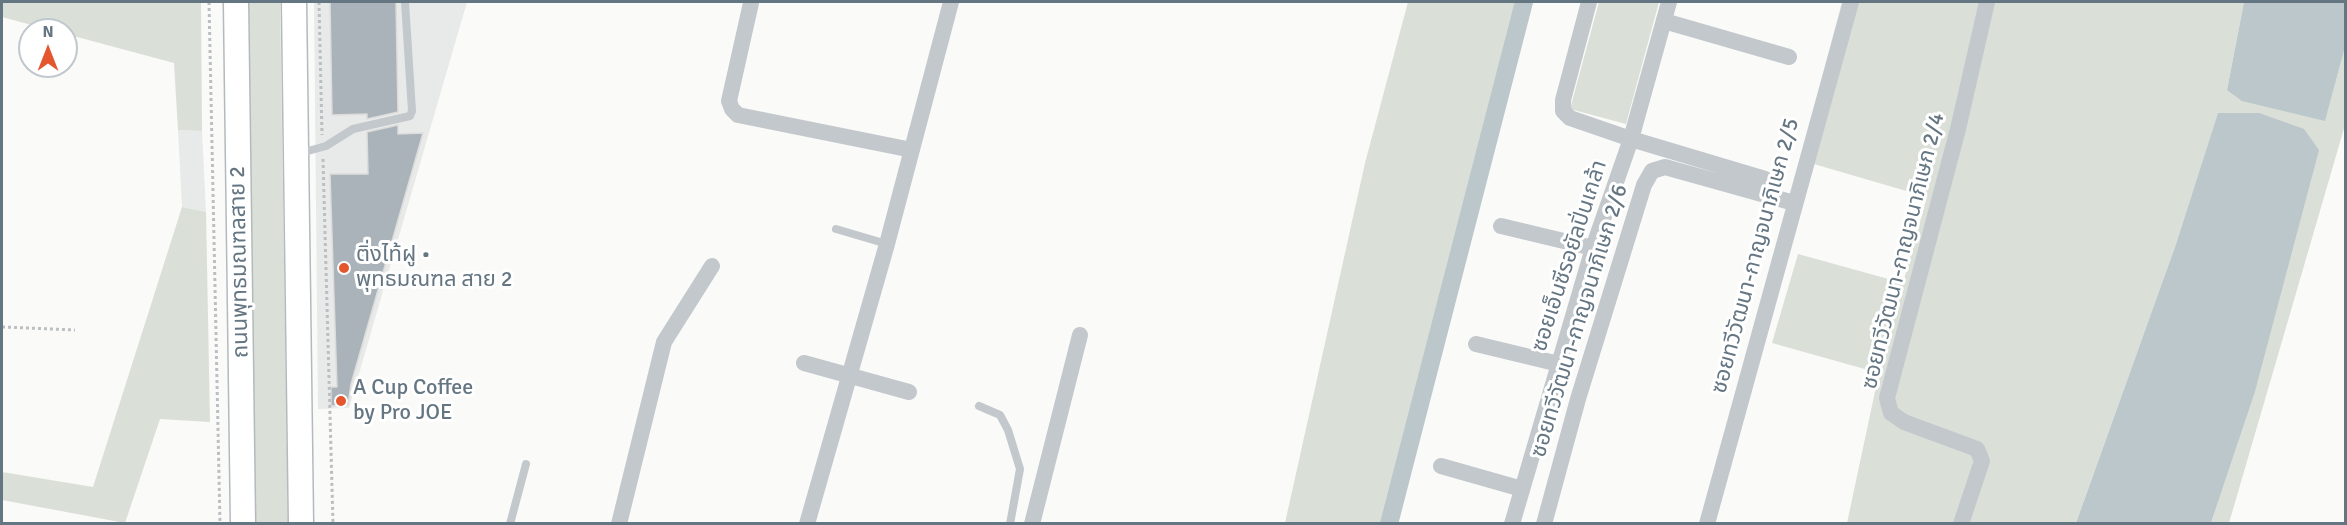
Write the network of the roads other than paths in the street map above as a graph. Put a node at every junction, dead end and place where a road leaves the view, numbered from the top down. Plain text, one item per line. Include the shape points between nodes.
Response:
1 (236, 2) edge
2 (294, 2) edge
3 (405, 2) edge
4 (951, 2) edge
5 (1589, 2) edge
6 (1669, 2) edge
7 (1851, 2) edge
8 (1987, 2) edge
9 (751, 3) dead end
10 (1664, 21) junction
11 (1789, 57) dead end
12 (1631, 139) junction
13 (912, 150) junction
14 (296, 155) junction
15 (1765, 179) dead end
16 (1794, 203) junction
17 (1501, 226) dead end
18 (836, 229) dead end
19 (887, 244) junction
20 (1593, 248) junction
21 (712, 266) dead end
22 (1080, 335) dead end
23 (1476, 344) dead end
24 (804, 363) dead end
25 (1559, 364) junction
26 (849, 374) junction
27 (909, 392) dead end
28 (979, 406) dead end
29 (526, 464) dead end
30 (1441, 466) dead end
31 (1522, 489) junction
32 (243, 524) edge
33 (301, 524) edge
34 (510, 524) edge
35 (619, 524) edge
36 (807, 524) edge
37 (1010, 524) edge
38 (1032, 524) edge
39 (1512, 524) edge
40 (1544, 524) edge
41 (1707, 524) edge
42 (1961, 524) edge

1 - 32 main road, ถนนพุทธมณฑลสาย 2
2 - 14 main road
3 - 14 lane via 410,116 353,129 322,147
4 - 13 street
5 - 12 street via 1563,111 1570,118
6 - 10 street, ซอยเอ็นซีรอยัลปิ่นเกล้า
7 - 16 street, ซอยทวีวัฒนา-กาญจนาภิเษก 2/5
8 - 42 street, ซอยทวีวัฒนา-กาญจนาภิเษก 2/4 via 1887,398 1891,413 1904,422 1977,449 1982,461
9 - 13 street via 729,101 738,115
10 - 11 street
10 - 12 street, ซอยเอ็นซีรอยัลปิ่นเกล้า
12 - 15 street
12 - 20 street, ซอยเอ็นซีรอยัลปิ่นเกล้า
13 - 19 street
14 - 33 main road
16 - 40 street, ซอยทวีวัฒนา-กาญจนาภิเษก 2/6 via 1665,166 1652,171 1644,185 1578,399
16 - 41 street, ซอยทวีวัฒนา-กาญจนาภิเษก 2/5
17 - 20 street
18 - 19 lane
19 - 26 street
20 - 25 street, ซอยเอ็นซีรอยัลปิ่นเกล้า
21 - 35 street via 664,342
22 - 38 street
23 - 25 street
24 - 26 street
25 - 31 street, ซอยเอ็นซีรอยัลปิ่นเกล้า
26 - 27 street
26 - 36 street
28 - 37 lane via 1000,416 1020,469
29 - 34 lane
30 - 31 street
31 - 39 street, ซอยเอ็นซีรอยัลปิ่นเกล้า

